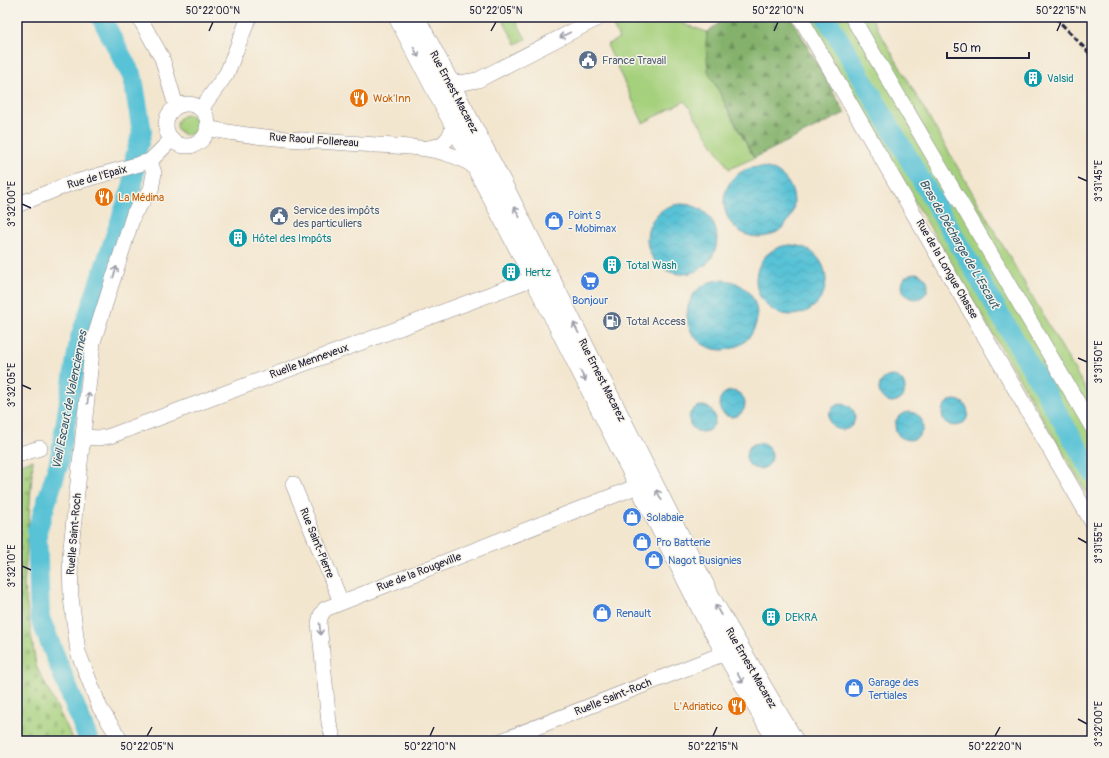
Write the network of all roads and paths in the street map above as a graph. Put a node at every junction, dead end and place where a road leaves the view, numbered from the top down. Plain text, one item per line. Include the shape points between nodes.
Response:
1 (139, 17) edge
2 (249, 17) edge
3 (398, 17) edge
4 (415, 17) edge
5 (600, 17) edge
6 (800, 17) edge
7 (852, 17) edge
8 (448, 80) junction
9 (176, 106) junction
10 (201, 109) junction
11 (454, 123) junction
12 (207, 128) junction
13 (172, 139) junction
14 (422, 148) junction
15 (147, 162) junction
16 (479, 170) junction
17 (17, 205) edge
18 (534, 278) junction
19 (1092, 427) edge
20 (84, 437) junction
21 (40, 448) dead end
22 (17, 455) edge
23 (293, 484) dead end
24 (638, 486) junction
25 (1092, 522) edge
26 (341, 602) junction
27 (725, 652) junction
28 (121, 741) edge
29 (334, 741) edge
30 (501, 741) edge
31 (777, 741) edge
32 (794, 741) edge

1 - 9 street via 162,58
2 - 10 street via 227,73
3 -> 11 main road, Rue Ernest Macarez
4 - 8 main road, Rue Ernest Macarez
5 -> 8 street via 478,80 460,83
6 - 25 street, Rue de la Longue Chasse
7 - 19 street
32 -> 8 main road, Rue Ernest Macarez via 709,593
9 - 10 street via 190,104
9 - 13 street via 166,120 167,132
10 - 12 street via 206,116
11 - 14 street, Rue Raoul Follereau via 450,137 444,143
11 - 16 main road, Rue Ernest Macarez
12 - 13 street via 203,138 193,144 182,145
12 - 14 street, Rue Raoul Follereau via 250,135
13 - 15 street, Rue de l'Epaix
14 - 16 street, Rue Raoul Follereau via 457,157
15 - 17 street, Rue de l'Epaix via 70,184
20 -> 15 street, Ruelle Saint-Roch via 93,342 134,213 150,190 154,173
16 - 18 main road, Rue Ernest Macarez
18 - 20 street, Ruelle Menneveux via 110,436
18 -> 24 main road, Rue Ernest Macarez
20 - 28 street, Ruelle Saint-Roch via 70,557 75,637 78,652 98,702
21 - 22 street
23 - 26 street, Rue Saint-Pierre
24 - 26 street, Rue de la Rougeville
24 - 27 main road, Rue Ernest Macarez
26 -> 29 street, Rue de la Rougeville via 325,609 320,615 319,623 329,723
27 - 30 street, Ruelle Saint-Roch
27 -> 31 main road, Rue Ernest Macarez

